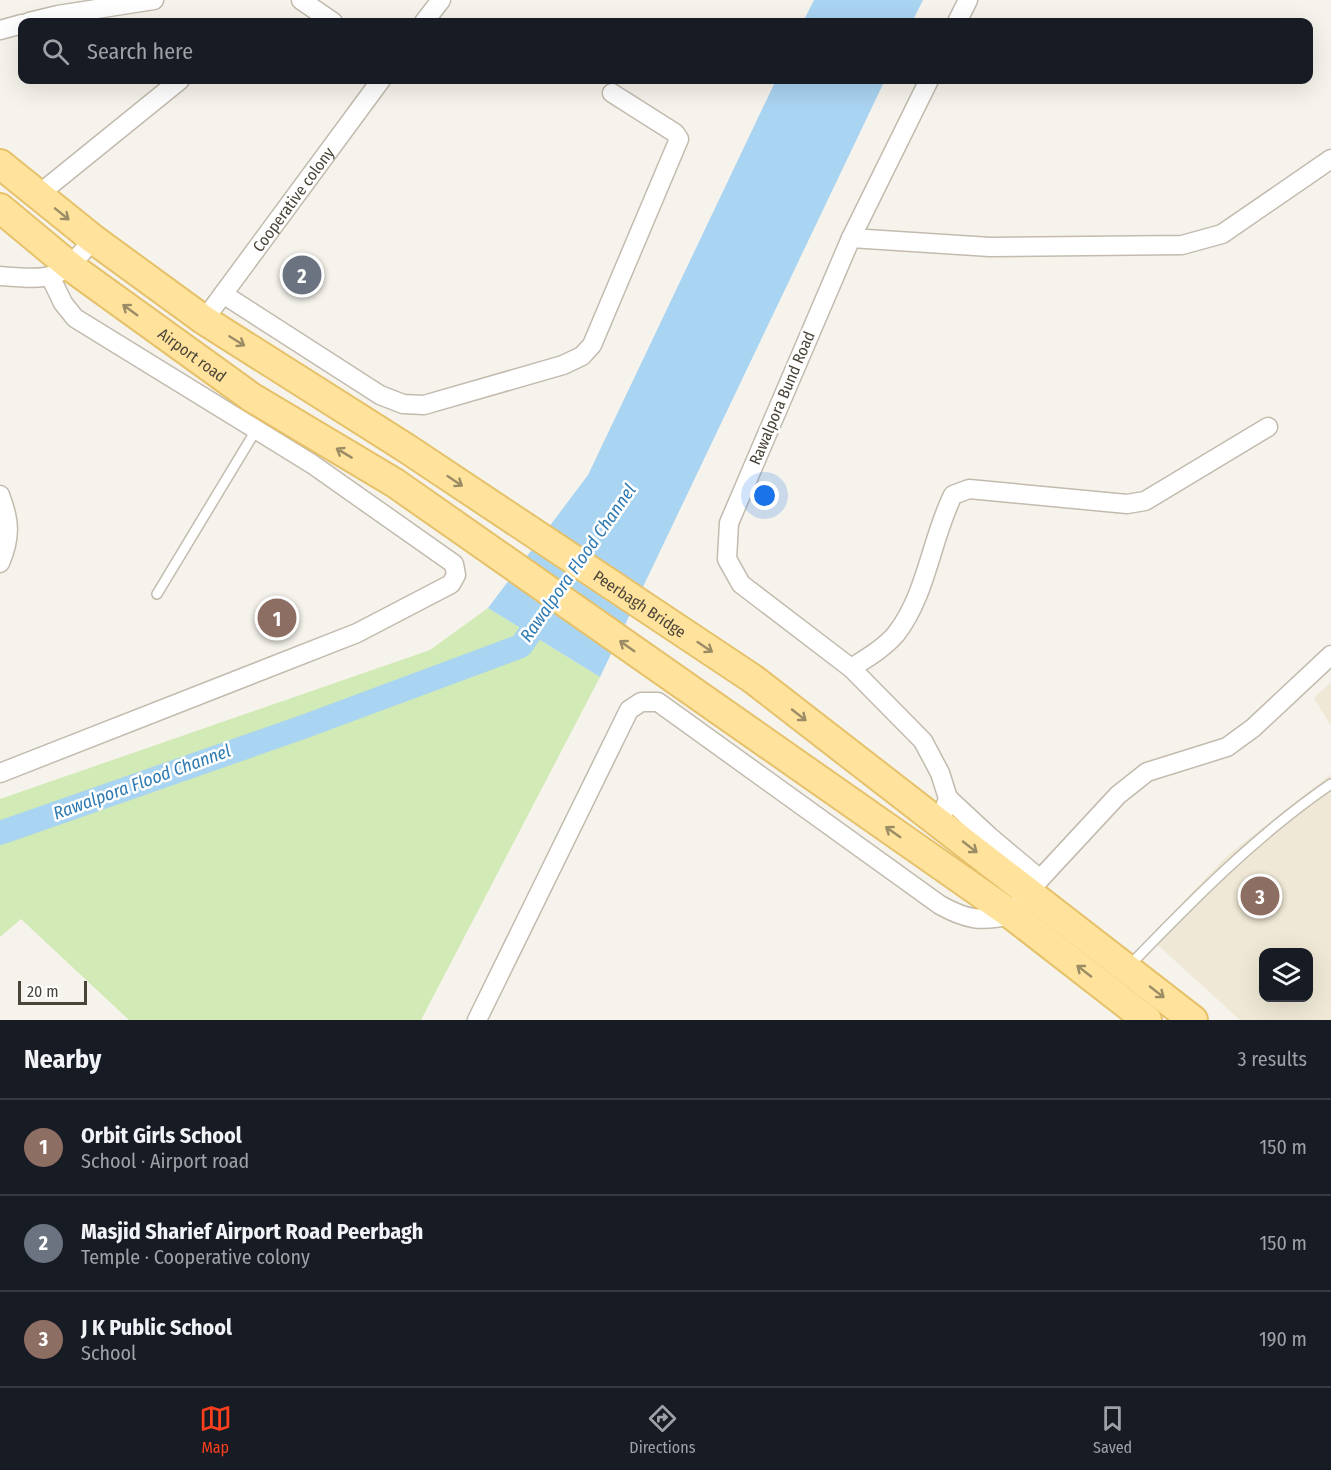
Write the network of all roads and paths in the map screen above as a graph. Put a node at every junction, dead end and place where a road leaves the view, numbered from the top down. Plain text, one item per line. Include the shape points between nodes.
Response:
1 (153, 0) edge
2 (301, 0) edge
3 (441, 0) edge
4 (968, 0) edge
5 (46, 18) edge
6 (327, 18) edge
7 (427, 18) edge
8 (959, 18) edge
9 (18, 25) edge
10 (0, 30) edge
11 (175, 84) edge
12 (378, 84) edge
13 (927, 84) edge
14 (612, 93) dead end
15 (1331, 159) edge
16 (0, 164) edge
17 (38, 195) junction
18 (0, 208) edge
19 (851, 237) junction
20 (93, 239) junction
21 (61, 272) junction
22 (0, 276) edge
23 (223, 294) junction
24 (204, 320) junction
25 (1268, 428) dead end
26 (256, 430) junction
27 (0, 495) edge
28 (0, 563) edge
29 (156, 594) dead end
30 (1331, 655) edge
31 (851, 668) junction
32 (0, 773) edge
33 (1331, 784) edge
34 (948, 798) junction
35 (940, 824) junction
36 (1026, 895) junction
37 (1126, 968) junction
38 (477, 1020) edge
39 (1147, 1020) edge
40 (1193, 1020) edge

1 - 5 street
2 - 6 street
3 - 7 street
4 - 8 street
9 - 10 street
11 - 17 street
12 - 23 street, Cooperative colony
13 - 19 street, Rawalpora Bund Road
14 - 23 street via 679,139 592,345 582,356 424,405 403,404 380,395
15 - 19 street via 1222,234 1182,245 990,247
16 - 17 main road, Peerbagh Bridge
17 -> 20 main road, Peerbagh Bridge
18 - 21 main road, Airport road
19 - 31 street, Rawalpora Bund Road via 729,523 727,559 741,584
20 - 21 street
20 - 24 main road, Peerbagh Bridge
21 - 22 street
21 - 26 street via 63,303 75,318
36 -> 21 main road, Airport road via 727,716 394,483 251,397
23 - 24 street, Cooperative colony
24 -> 35 main road, Peerbagh Bridge via 406,448 753,679
25 - 31 street via 1145,501 1127,504 969,489 953,495 909,611 896,633 878,651
26 - 29 lane
26 - 32 street via 312,464 454,564 456,575 451,584 357,633
27 - 28 street via 9,518 9,542
30 - 36 street via 1227,747 1147,772 1118,795
31 - 34 street, Rawalpora Bund Road via 923,741
33 - 37 lane via 1230,863
34 - 35 street
34 - 36 street via 990,837
35 -> 36 main road, Peerbagh Bridge
36 - 37 main road
36 - 38 street via 987,921 960,916 939,906 658,702 641,702 629,710
39 -> 36 main road
37 -> 40 main road

